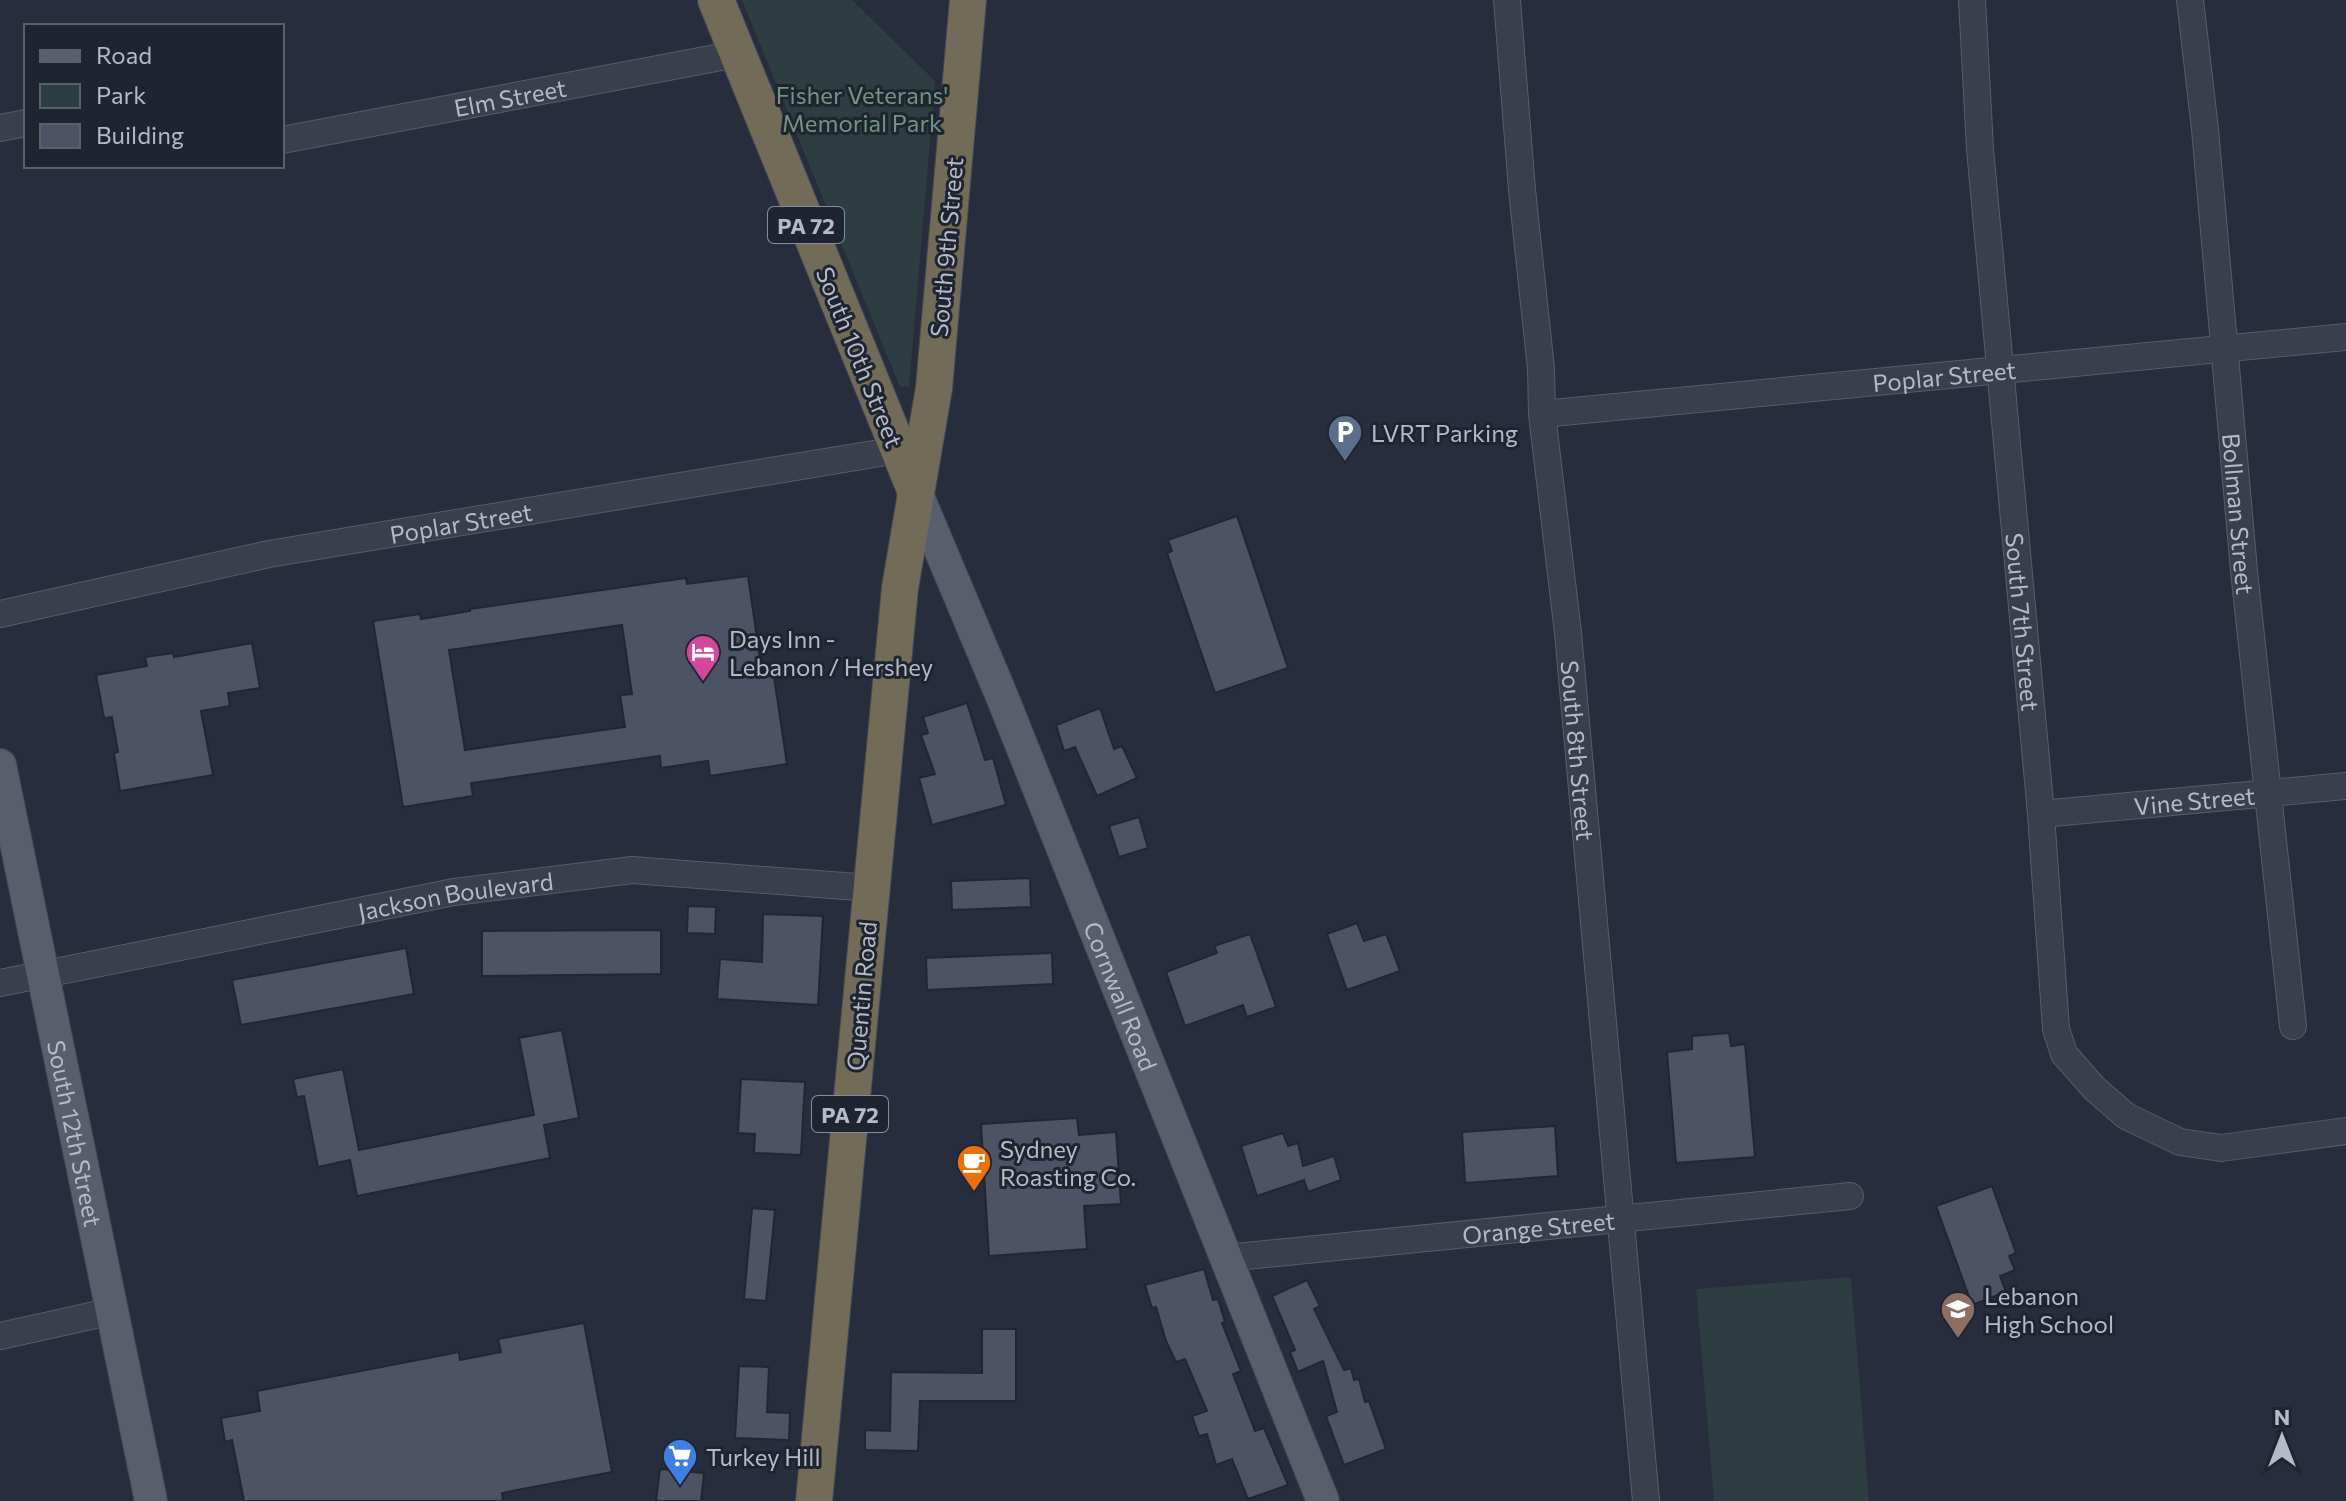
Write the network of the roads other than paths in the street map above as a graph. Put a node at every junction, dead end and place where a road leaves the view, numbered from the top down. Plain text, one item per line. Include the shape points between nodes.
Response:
1 (716, 0) edge
2 (968, 0) edge
3 (1507, 0) edge
4 (1972, 0) edge
5 (2190, 0) edge
6 (737, 54) junction
7 (24, 123) edge
8 (0, 128) edge
9 (284, 140) edge
10 (2346, 337) edge
11 (2226, 348) junction
12 (2002, 370) junction
13 (1542, 414) junction
14 (911, 448) junction
15 (916, 492) junction
16 (0, 614) edge
17 (0, 765) edge
18 (2346, 786) edge
19 (2267, 793) junction
20 (2041, 814) junction
21 (871, 888) junction
22 (43, 975) junction
23 (0, 983) edge
24 (2293, 1026) dead end
25 (2346, 1131) edge
26 (1850, 1196) dead end
27 (1619, 1218) junction
28 (1226, 1258) junction
29 (113, 1311) junction
30 (0, 1336) edge
31 (151, 1501) edge
32 (814, 1501) edge
33 (1323, 1501) edge
34 (1646, 1501) edge

1 - 6 highway, South 10th Street / PA 72
2 - 14 highway, South 9th Street via 934,388
3 - 13 street, South 8th Street
4 - 12 street, South 7th Street via 1980,149
5 - 11 street, Bollman Street
6 - 9 street, Elm Street
6 - 14 highway, South 10th Street / PA 72
7 - 8 street
10 - 11 street, Poplar Street
11 - 12 street, Poplar Street
11 - 19 street, Bollman Street
12 - 13 street, Poplar Street
12 - 20 street, South 7th Street
13 - 27 street, South 8th Street via 1568,630
14 - 15 highway, South 10th Street / PA 72
14 - 16 street, Poplar Street via 269,554
15 - 21 highway, Quentin Road / PA 72 via 900,588
15 - 28 main road, Cornwall Road
17 - 22 main road, South 12th Street
18 - 19 street, Vine Street
19 - 20 street, Vine Street
19 - 24 street, Bollman Street
20 - 25 street, South 7th Street via 2056,1029 2064,1054 2094,1088 2126,1116 2180,1142 2221,1148
21 - 22 street, Jackson Boulevard via 632,870 454,892
21 - 32 highway, Quentin Road / PA 72
22 - 23 street, Jackson Boulevard
22 - 29 main road, South 12th Street
26 - 27 street, Orange Street
27 - 28 street, Orange Street
27 - 34 street, South 8th Street
28 - 33 main road, Cornwall Road
29 - 30 street
29 - 31 main road, South 12th Street

